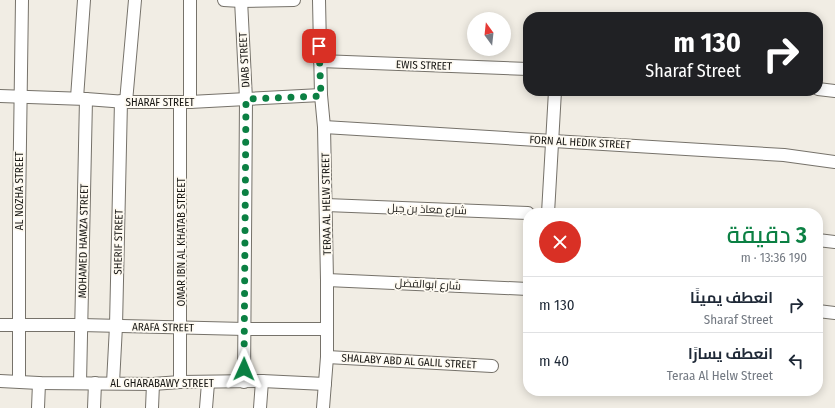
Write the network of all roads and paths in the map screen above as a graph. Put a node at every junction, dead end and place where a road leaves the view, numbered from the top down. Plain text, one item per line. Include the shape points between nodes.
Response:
1 (22, 0) edge
2 (84, 0) edge
3 (134, 0) edge
4 (190, 0) edge
5 (224, 0) edge
6 (294, 0) edge
7 (319, 0) edge
8 (241, 1) edge
9 (320, 61) junction
10 (523, 68) edge
11 (823, 90) edge
12 (835, 91) edge
13 (0, 96) edge
14 (321, 96) junction
15 (555, 96) edge
16 (20, 97) junction
17 (81, 99) junction
18 (246, 99) junction
19 (123, 102) junction
20 (185, 102) junction
21 (324, 127) junction
22 (552, 140) junction
23 (835, 162) edge
24 (326, 206) junction
25 (548, 208) edge
26 (523, 213) edge
27 (823, 241) edge
28 (835, 242) edge
29 (327, 280) junction
30 (523, 289) edge
31 (823, 312) edge
32 (835, 313) edge
33 (0, 325) edge
34 (81, 325) junction
35 (18, 326) junction
36 (116, 326) junction
37 (181, 328) junction
38 (245, 329) junction
39 (327, 329) junction
40 (327, 357) junction
41 (492, 366) dead end
42 (0, 381) edge
43 (19, 381) junction
44 (180, 382) junction
45 (208, 382) junction
46 (244, 382) junction
47 (262, 382) junction
48 (39, 383) junction
49 (80, 383) junction
50 (95, 383) junction
51 (113, 383) junction
52 (153, 384) junction
53 (325, 384) junction
54 (38, 408) edge
55 (94, 408) edge
56 (152, 408) edge
57 (206, 408) edge
58 (260, 408) edge
59 (323, 408) edge

1 - 16 street, AL NOZHA STREET
2 - 17 street, MOHAMED HAMZA STREET
3 - 19 street, SHERIF STREET
4 - 20 street, OMAR IBN AL KHATAB STREET
5 - 8 street
6 - 8 street
7 - 9 street, TERAA AL HELW STREET
8 - 18 street, DIAB STREET
9 - 10 street, EWIS STREET
9 - 14 street, TERAA AL HELW STREET
11 - 12 street
13 - 16 street, SHARAF STREET
14 - 18 street, SHARAF STREET
14 - 21 street, TERAA AL HELW STREET
15 - 22 street
16 - 17 street, SHARAF STREET
16 - 35 street, AL NOZHA STREET
17 - 19 street, SHARAF STREET
17 - 34 street, MOHAMED HAMZA STREET
18 - 20 street, SHARAF STREET
18 - 38 street, DIAB STREET
19 - 20 street, SHARAF STREET
19 - 36 street, SHERIF STREET
20 - 37 street, OMAR IBN AL KHATAB STREET
21 - 22 street, FORN AL HEDIK STREET
21 - 24 street, TERAA AL HELW STREET
22 - 23 street, FORN AL HEDIK STREET via 784,155
22 - 25 street
24 - 26 street, شارع معاذ بن جبل
24 - 29 street, TERAA AL HELW STREET
27 - 28 street
29 - 30 street, شارع ابوالفضل
29 - 39 street, TERAA AL HELW STREET
31 - 32 street
33 - 35 street, ARAFA STREET
34 - 35 street, ARAFA STREET
34 - 36 street, ARAFA STREET
34 - 49 street, MOHAMED HAMZA STREET
35 - 43 street, AL NOZHA STREET
36 - 37 street, ARAFA STREET
36 - 51 street, SHERIF STREET
37 - 38 street, ARAFA STREET
37 - 44 street, OMAR IBN AL KHATAB STREET
38 - 39 street, ARAFA STREET
38 - 46 street, DIAB STREET
39 - 40 street, TERAA AL HELW STREET
40 - 41 street, SHALABY ABD AL GALIL STREET
40 - 53 street, TERAA AL HELW STREET
42 - 43 street, AL GHARABAWY STREET
43 - 48 street, AL GHARABAWY STREET
44 - 45 street, AL GHARABAWY STREET
44 - 52 street, AL GHARABAWY STREET
45 - 46 street, AL GHARABAWY STREET
45 - 57 street
46 - 47 street, AL GHARABAWY STREET
47 - 53 street, AL GHARABAWY STREET
47 - 58 street
48 - 49 street, AL GHARABAWY STREET
48 - 54 street
49 - 50 street, AL GHARABAWY STREET
50 - 51 street, AL GHARABAWY STREET
50 - 55 street
51 - 52 street, AL GHARABAWY STREET
52 - 56 street
53 - 59 street, TERAA AL HELW STREET

